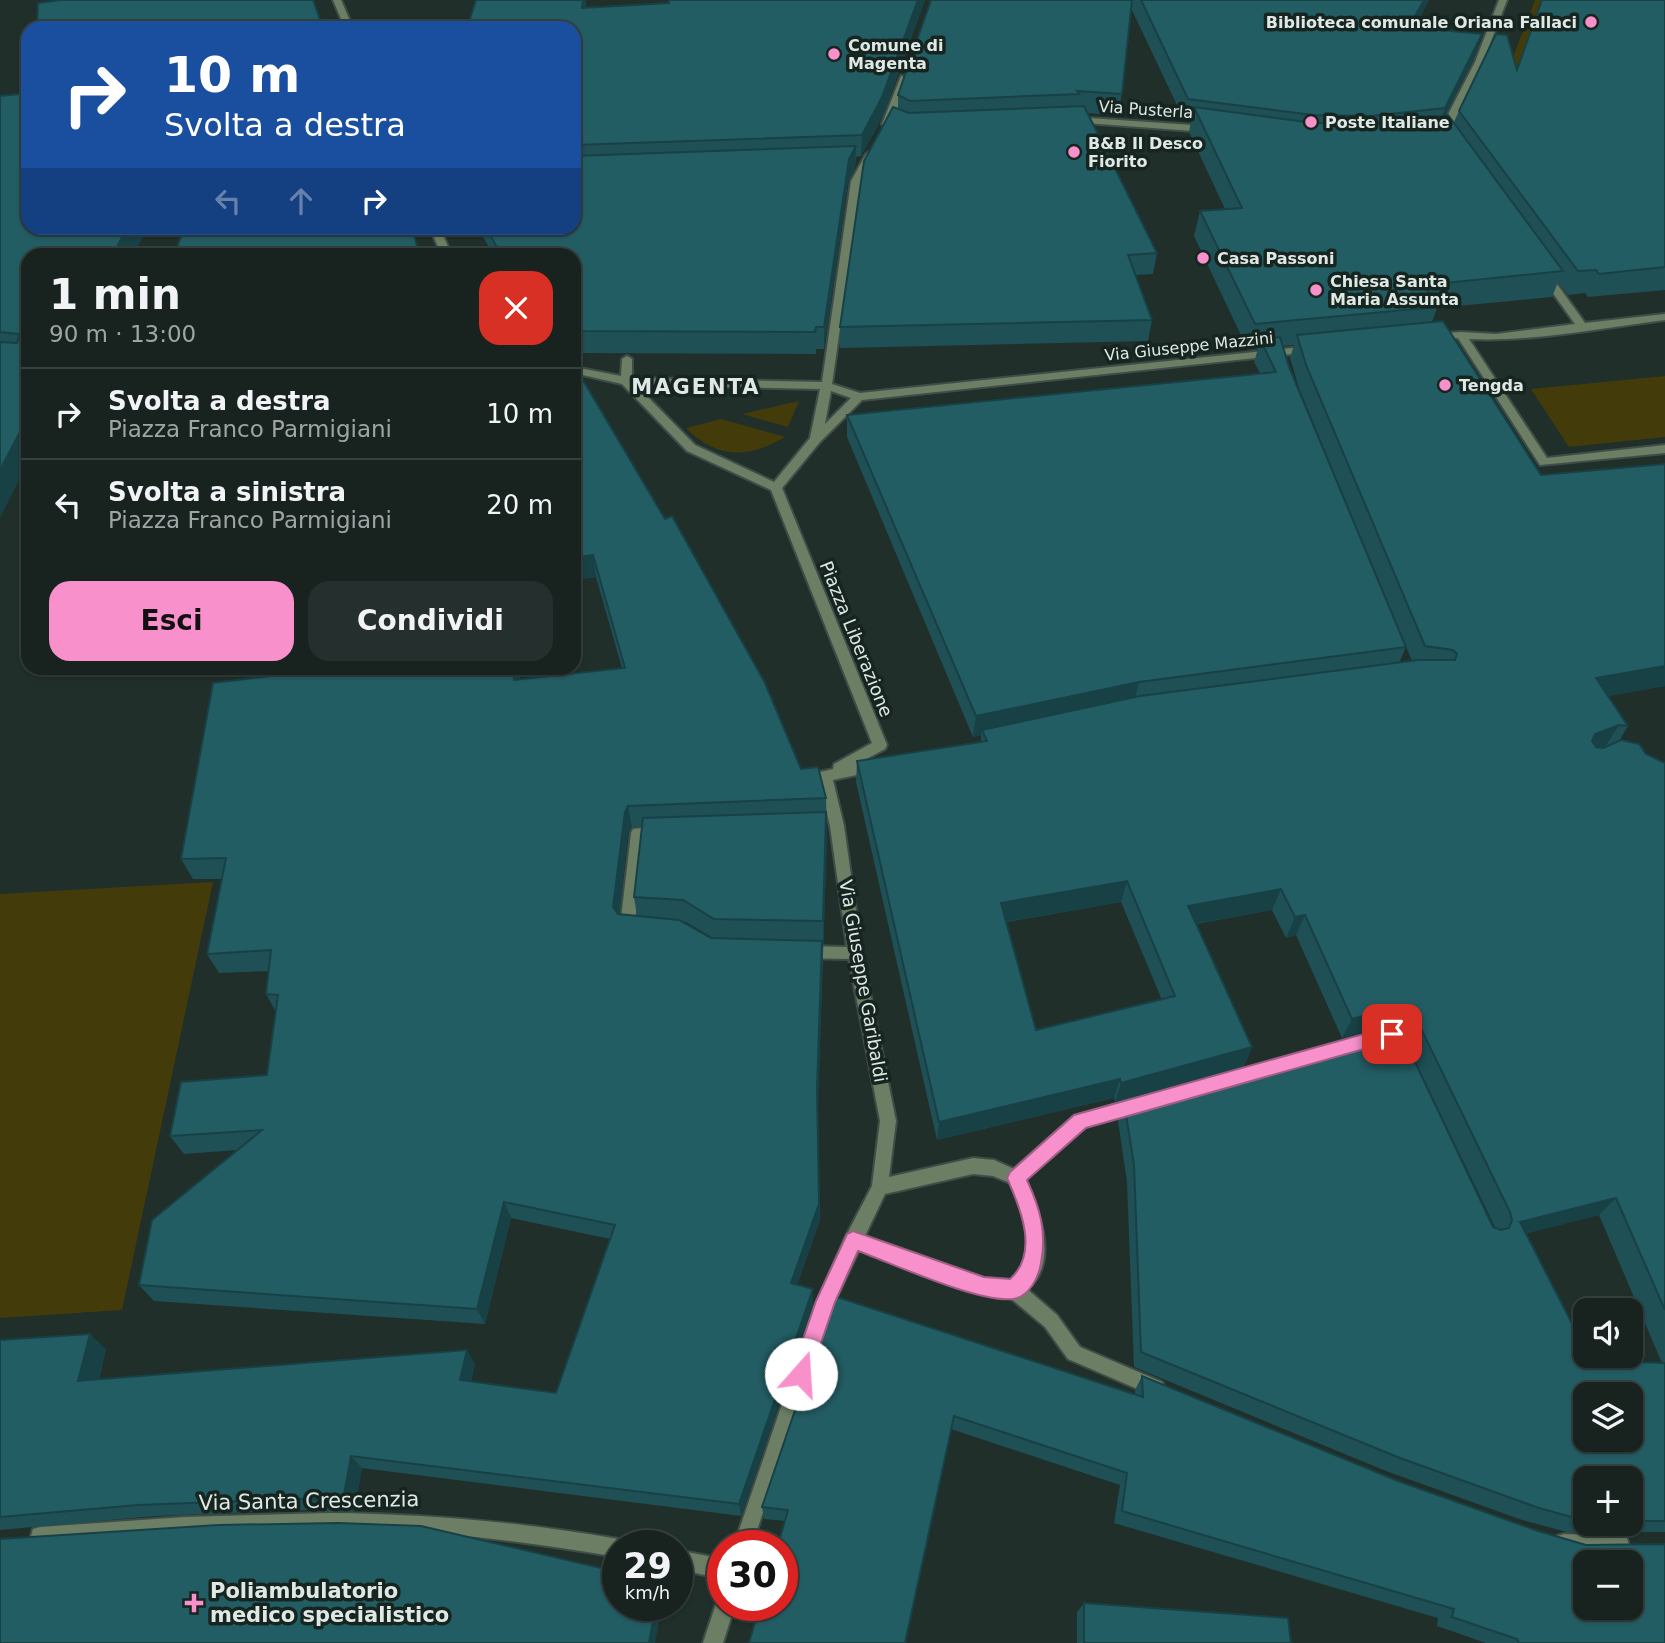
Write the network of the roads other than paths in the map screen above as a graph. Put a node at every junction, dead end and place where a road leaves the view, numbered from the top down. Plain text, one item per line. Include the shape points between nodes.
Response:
1 (337, 0) edge
2 (1503, 0) edge
3 (346, 21) edge
4 (906, 72) edge
5 (1058, 120) edge
6 (884, 130) edge
7 (1213, 130) edge
8 (878, 141) edge
9 (1451, 145) edge
10 (853, 162) edge
11 (867, 162) junction
12 (1538, 267) edge
13 (1665, 317) edge
14 (1583, 328) junction
15 (1461, 335) junction
16 (1419, 339) edge
17 (1322, 348) edge
18 (626, 359) edge
19 (581, 371) edge
20 (626, 381) junction
21 (827, 386) junction
22 (859, 397) junction
23 (816, 439) junction
24 (1665, 449) edge
25 (776, 488) junction
26 (891, 762) edge
27 (825, 776) junction
28 (678, 831) edge
29 (650, 928) edge
30 (790, 951) edge
31 (855, 953) junction
32 (1158, 1099) edge
33 (1016, 1178) junction
34 (880, 1187) junction
35 (853, 1240) junction
36 (1013, 1289) junction
37 (1172, 1395) edge
38 (748, 1530) edge
39 (27, 1537) edge
40 (1544, 1537) edge
41 (1641, 1545) edge
42 (602, 1546) edge
43 (720, 1621) edge
44 (713, 1643) edge

1 - 3 street
2 - 9 street via 1479,62 1439,134
4 - 6 street via 894,122
5 - 7 street, Via Pusterla
8 - 11 street
10 - 11 street
11 - 21 street via 856,181
12 - 14 street
13 - 14 street
14 - 15 street via 1496,337
15 - 16 street
15 - 24 street via 1544,462
17 - 22 street, Via Giuseppe Mazzini via 1282,358
18 - 20 street
19 - 20 street
20 - 21 street
20 - 25 street via 691,448
21 - 22 street
21 - 23 street
22 - 23 street
23 - 25 street
25 - 27 street, Piazza Liberazione via 880,745
26 - 27 street
27 - 31 street, Via Giuseppe Garibaldi
28 - 29 street via 638,832 627,927
30 - 31 street
31 - 34 street, Via Giuseppe Garibaldi via 888,1121
32 - 33 street via 1080,1121
33 - 34 street via 994,1168 973,1166
33 - 36 street via 1032,1211 1035,1246 1030,1274
34 - 35 street
35 - 36 street via 984,1286
35 - 38 street via 826,1301
36 - 37 street via 1051,1321 1074,1353
39 - 42 street, Via Santa Crescenzia via 225,1523 426,1522
40 - 41 street via 1567,1544
43 - 44 street

